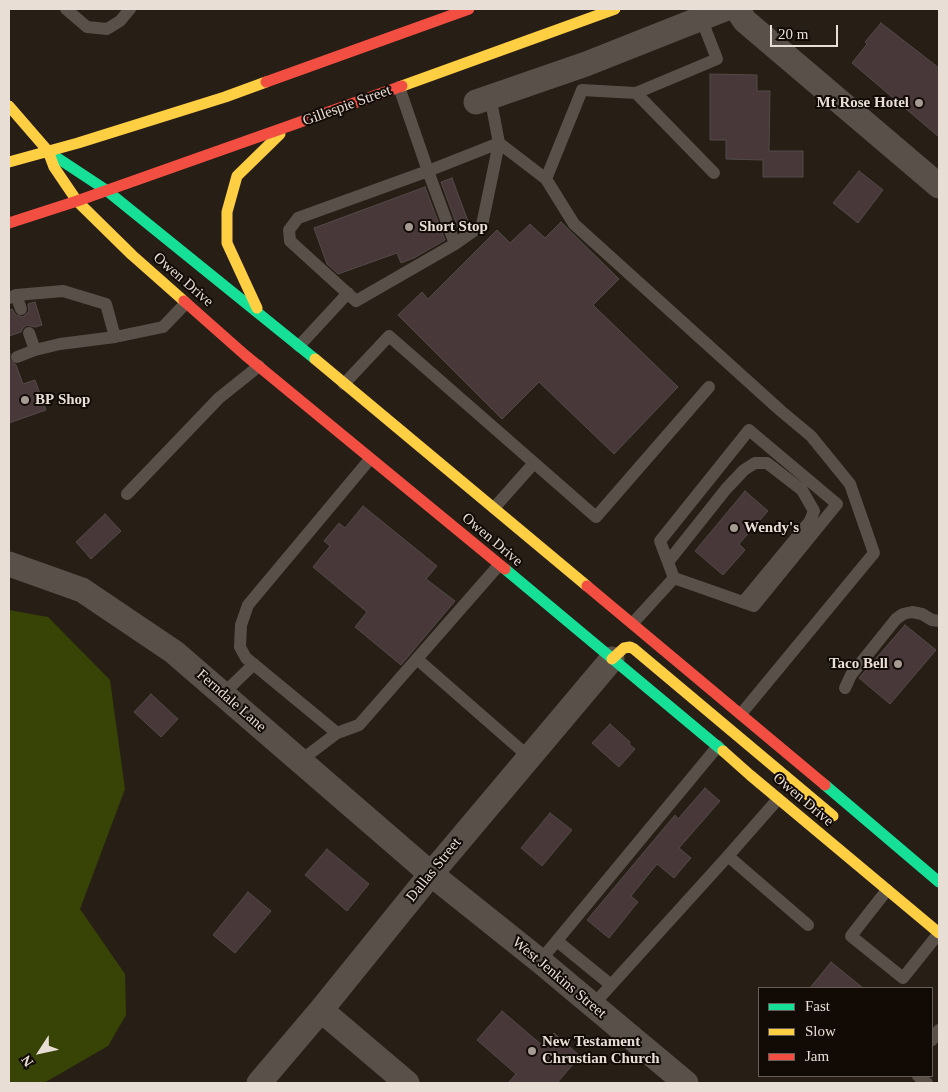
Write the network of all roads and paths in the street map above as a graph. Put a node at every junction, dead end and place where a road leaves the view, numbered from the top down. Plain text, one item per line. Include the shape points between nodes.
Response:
1 (66, 9) edge
2 (130, 9) edge
3 (469, 9) edge
4 (615, 9) edge
5 (726, 9) edge
6 (737, 9) edge
7 (701, 18) junction
8 (399, 87) junction
9 (636, 93) junction
10 (483, 99) joint
11 (9, 106) edge
12 (286, 128) junction
13 (499, 143) junction
14 (48, 151) junction
15 (9, 162) edge
16 (428, 171) junction
17 (714, 173) dead end
18 (546, 179) junction
19 (939, 186) edge
20 (106, 190) junction
21 (77, 201) junction
22 (9, 223) edge
23 (455, 244) junction
24 (348, 294) junction
25 (12, 296) edge
26 (186, 303) junction
27 (20, 308) dead end
28 (259, 312) junction
29 (29, 333) dead end
30 (115, 337) junction
31 (299, 346) junction
32 (35, 350) junction
33 (17, 358) dead end
34 (258, 366) junction
35 (344, 384) junction
36 (709, 387) dead end
37 (370, 459) junction
38 (534, 462) junction
39 (126, 494) dead end
40 (855, 498) junction
41 (837, 504) junction
42 (494, 508) junction
43 (668, 562) junction
44 (9, 564) edge
45 (498, 565) junction
46 (674, 578) junction
47 (743, 602) junction
48 (939, 621) edge
49 (633, 623) junction
50 (417, 659) junction
51 (612, 659) junction
52 (254, 664) junction
53 (846, 688) dead end
54 (222, 694) junction
55 (741, 714) junction
56 (337, 733) junction
57 (718, 746) junction
58 (529, 757) junction
59 (300, 761) junction
60 (778, 799) junction
61 (842, 824) dead end
62 (876, 829) junction
63 (861, 833) dead end
64 (728, 856) junction
65 (431, 874) junction
66 (939, 882) edge
67 (887, 890) junction
68 (808, 925) dead end
69 (939, 933) edge
70 (557, 941) junction
71 (540, 961) junction
72 (611, 985) junction
73 (593, 1005) junction
74 (321, 1010) junction
75 (259, 1083) edge
76 (407, 1083) edge
77 (686, 1083) edge

1 - 2 lane via 87,27 107,29
3 - 14 main road via 225,97
4 - 8 main road, Gillespie Street
5 - 7 street
6 - 19 street via 745,21
7 - 9 lane via 717,59
7 - 10 street via 586,64
8 - 12 main road, Gillespie Street
8 - 16 lane
9 - 17 lane
9 - 18 lane via 582,90
10 - 13 lane
11 - 14 main road, Owen Drive
12 - 20 main road, Gillespie Street
12 - 28 main road via 237,176 227,212 227,243
13 - 16 lane
13 - 18 lane
13 - 23 lane via 482,225
14 - 15 main road
14 - 20 main road, Owen Drive
14 - 21 main road, Owen Drive
16 - 23 lane
16 - 24 lane via 298,218 290,230 290,241
18 - 40 lane via 574,224 811,436 850,484
20 - 21 main road, Gillespie Street
20 - 28 main road, Owen Drive
21 - 22 main road, Gillespie Street
21 - 26 main road, Owen Drive
23 - 24 lane via 356,301
24 - 31 lane
25 - 27 lane
25 - 30 lane via 64,292 106,304
26 - 30 lane via 163,327
26 - 34 main road, Owen Drive
28 - 31 main road, Owen Drive
29 - 32 lane
30 - 32 lane
31 - 35 main road, Owen Drive
32 - 33 lane
34 - 37 main road, Owen Drive
34 - 39 lane via 219,398
35 - 38 lane via 389,336
35 - 42 main road, Owen Drive
36 - 38 lane via 596,516
37 - 45 main road, Owen Drive
37 - 52 lane via 248,605 241,625 240,647
38 - 42 lane
40 - 41 lane
40 - 55 lane via 874,553
41 - 43 lane via 749,430 660,541
41 - 47 lane via 754,606
42 - 49 main road, Owen Drive
43 - 46 lane
43 - 47 lane via 744,470 755,463 767,463 802,490 814,510 810,521
44 - 54 street, Ferndale Lane via 82,590 174,652
45 - 50 lane
45 - 51 main road, Owen Drive
46 - 47 lane
46 - 49 lane
48 - 53 lane via 912,612 896,619 850,675
49 - 55 main road, Owen Drive
50 - 56 lane via 359,725
50 - 58 lane
51 - 57 main road, Owen Drive
51 - 58 street, Dallas Street
51 - 61 main road via 624,648 634,649
52 - 54 lane
52 - 56 lane
54 - 59 street, Ferndale Lane
55 - 62 main road, Owen Drive
56 - 59 lane
57 - 60 main road, Owen Drive
57 - 70 lane
58 - 65 street, Dallas Street
59 - 65 street, Ferndale Lane
60 - 64 lane
60 - 67 main road, Owen Drive
62 - 63 main road
62 - 66 main road, Owen Drive
64 - 68 lane
64 - 72 lane
65 - 71 street, West Jenkins Street
65 - 74 street, Dallas Street
67 - 69 main road, Owen Drive
67 - 69 lane via 850,936 903,978
70 - 71 lane
70 - 72 lane
71 - 73 street, West Jenkins Street
72 - 73 lane
73 - 77 street, West Jenkins Street
74 - 75 street, Dallas Street
74 - 76 street

